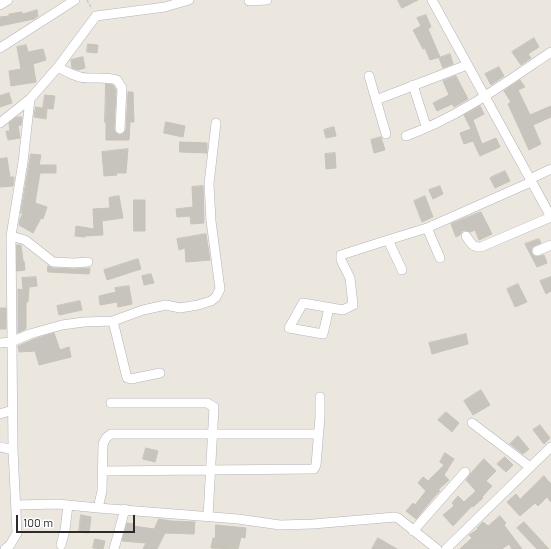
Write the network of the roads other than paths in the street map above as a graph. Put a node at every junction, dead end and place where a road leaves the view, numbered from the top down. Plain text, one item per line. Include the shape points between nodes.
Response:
1 (8, 0) edge
2 (75, 0) edge
3 (189, 0) edge
4 (267, 0) edge
5 (432, 0) edge
6 (249, 1) edge
7 (0, 5) edge
8 (0, 48) edge
9 (551, 52) edge
10 (467, 65) junction
11 (58, 67) junction
12 (369, 76) dead end
13 (413, 85) junction
14 (486, 97) junction
15 (30, 99) junction
16 (376, 100) junction
17 (216, 122) dead end
18 (0, 123) edge
19 (425, 123) dead end
20 (120, 129) dead end
21 (386, 134) dead end
22 (406, 136) dead end
23 (551, 169) edge
24 (531, 180) junction
25 (551, 217) edge
26 (427, 228) junction
27 (10, 236) junction
28 (466, 236) dead end
29 (388, 240) junction
30 (551, 245) edge
31 (537, 251) dead end
32 (440, 258) dead end
33 (88, 262) dead end
34 (402, 270) dead end
35 (329, 308) junction
36 (113, 321) junction
37 (11, 342) junction
38 (0, 343) edge
39 (160, 373) dead end
40 (320, 397) dead end
41 (111, 403) dead end
42 (13, 410) junction
43 (0, 414) edge
44 (472, 423) dead end
45 (319, 434) junction
46 (211, 435) junction
47 (0, 447) edge
48 (551, 447) edge
49 (13, 450) junction
50 (530, 467) junction
51 (210, 470) junction
52 (102, 471) junction
53 (465, 472) dead end
54 (16, 505) junction
55 (68, 505) junction
56 (98, 508) junction
57 (125, 510) junction
58 (208, 517) junction
59 (413, 531) junction
60 (61, 545) dead end
61 (5, 549) edge
62 (114, 549) edge
63 (437, 549) edge
64 (446, 549) edge

1 - 7 street
2 - 8 street
3 - 11 street via 165,7 96,16
4 - 6 street
5 - 10 street
9 - 14 street
10 - 13 street
10 - 14 street
11 - 15 street
11 - 20 street via 87,78 117,80 122,88
12 - 16 street
13 - 16 street
13 - 19 street
14 - 22 street via 430,127
14 - 24 street
15 - 18 street
15 - 27 street via 23,162
16 - 21 street
17 - 36 street via 209,184 220,289 216,297 198,305 180,308 166,305 143,310
23 - 24 street
24 - 25 street
24 - 26 street
25 - 28 street via 477,248
26 - 29 street
26 - 32 street
27 - 33 street via 25,240 53,262
27 - 37 street
29 - 34 street
29 - 35 street via 341,255 350,278 353,305 342,310
30 - 31 street
35 - 35 street via 303,303 289,328 324,334
36 - 37 street via 62,325
36 - 39 street via 128,378
37 - 38 street
37 - 42 street
40 - 45 street
41 - 46 street via 207,403 214,407
42 - 43 street
42 - 49 street
44 - 50 street
45 - 46 street
45 - 51 street via 314,469
46 - 51 street
46 - 52 street via 110,434 103,444
47 - 49 street
48 - 50 street
49 - 54 street
50 - 64 street
51 - 52 street
51 - 58 street
52 - 56 street via 102,491
53 - 59 street
54 - 55 street
54 - 61 street via 17,533
55 - 56 street
55 - 60 street
56 - 57 street
57 - 58 street
57 - 62 street
58 - 59 street via 280,524 313,524 390,517 398,518
59 - 63 street

